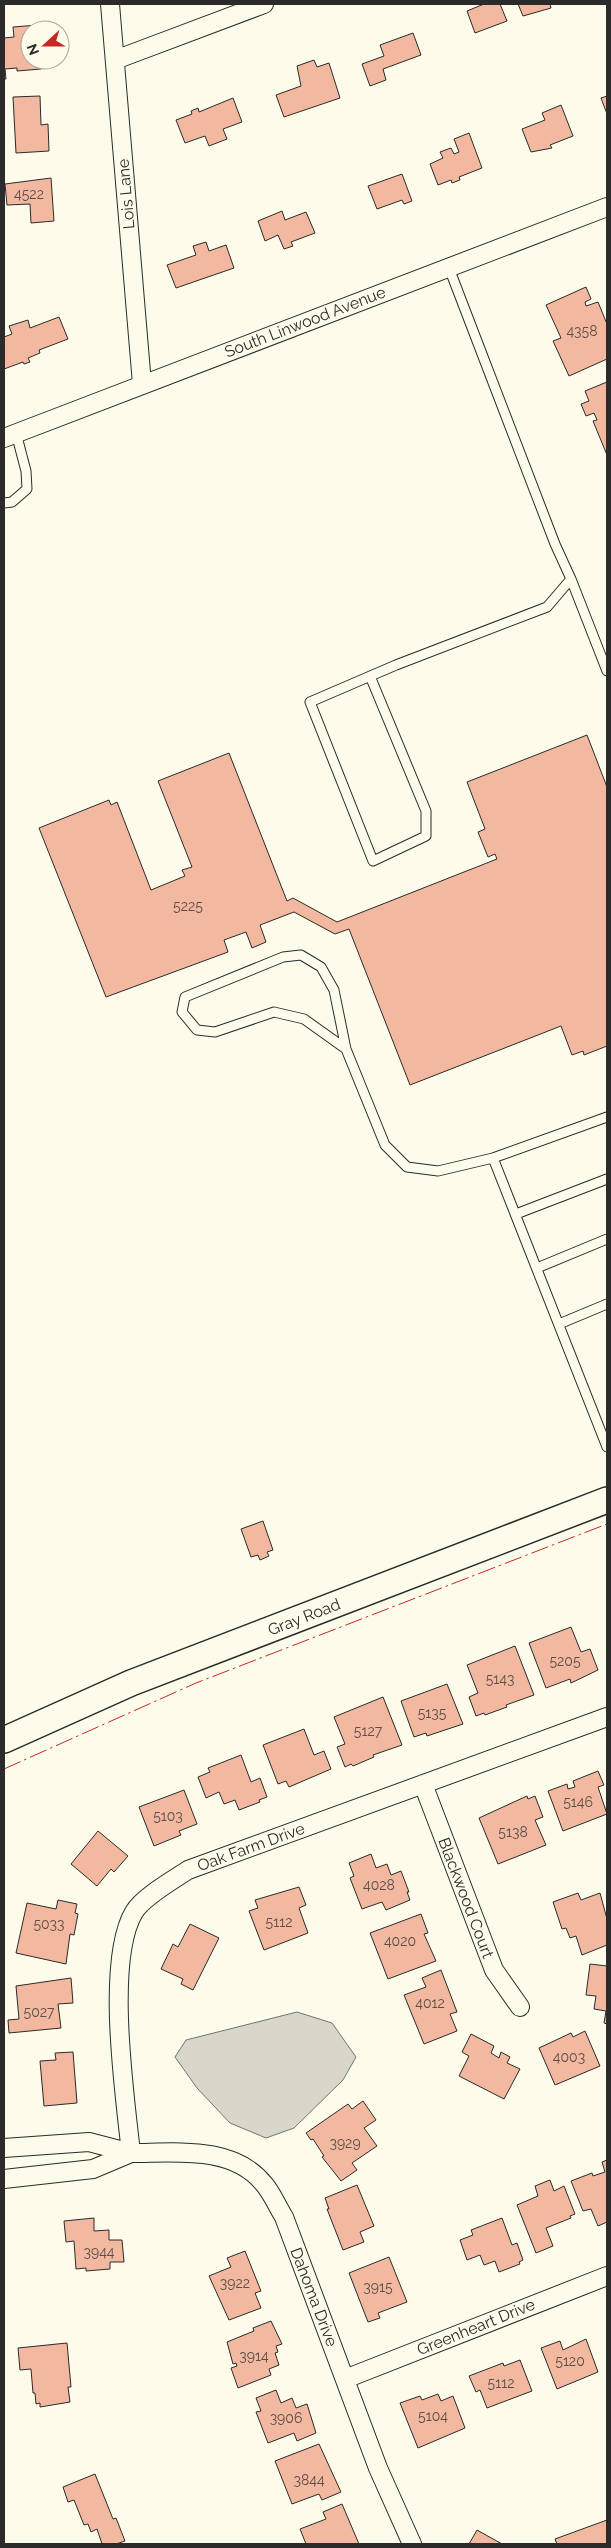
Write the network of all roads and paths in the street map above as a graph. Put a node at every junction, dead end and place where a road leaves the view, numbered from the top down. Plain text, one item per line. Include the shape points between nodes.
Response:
1 (110, 4) edge
2 (264, 4) edge
3 (115, 60) junction
4 (606, 211) edge
5 (449, 268) junction
6 (142, 384) junction
7 (10, 435) edge
8 (4, 503) edge
9 (571, 579) junction
10 (607, 671) edge
11 (370, 676) junction
12 (346, 1049) junction
13 (607, 1117) edge
14 (493, 1158) junction
15 (607, 1179) edge
16 (516, 1214) junction
17 (607, 1239) edge
18 (537, 1268) junction
19 (607, 1304) edge
20 (559, 1324) junction
21 (607, 1447) edge
22 (607, 1500) edge
23 (607, 1717) edge
24 (4, 1740) edge
25 (423, 1784) junction
26 (520, 2007) dead end
27 (4, 2148) edge
28 (131, 2153) junction
29 (4, 2179) edge
30 (607, 2276) edge
31 (345, 2379) junction
32 (412, 2544) edge

1 - 3 street, Lois Lane
2 - 3 street
3 - 6 street, Lois Lane
4 - 5 street, South Linwood Avenue
5 - 6 street, South Linwood Avenue
5 - 9 lane
6 - 7 street, South Linwood Avenue
7 - 8 lane via 26,471 27,489 12,502
9 - 10 lane
9 - 11 lane via 547,607
11 - 11 lane via 310,702 373,860 426,836 426,811
12 - 12 lane via 304,1019 274,1012 215,1032 197,1030 182,1012 185,996 282,957 301,955 321,966 334,990
12 - 14 lane via 385,1145 407,1167 438,1171
13 - 14 lane
14 - 16 lane
15 - 16 lane
16 - 18 lane
17 - 18 lane
18 - 20 lane
19 - 20 lane
20 - 21 lane
22 - 24 street, Gray Road via 131,1683
23 - 25 street, Oak Farm Drive
25 - 26 street, Blackwood Court via 494,1970
25 - 28 street, Oak Farm Drive via 188,1870 134,1911 125,1936 120,1970 120,2049
27 - 28 street, Dahoma Drive via 89,2142
28 - 29 street, Dahoma Drive via 93,2168
28 - 31 street, Dahoma Drive via 201,2153 231,2160 247,2168 264,2184 284,2217
30 - 31 street, Greenheart Drive
31 - 32 street, Dahoma Drive via 378,2468

